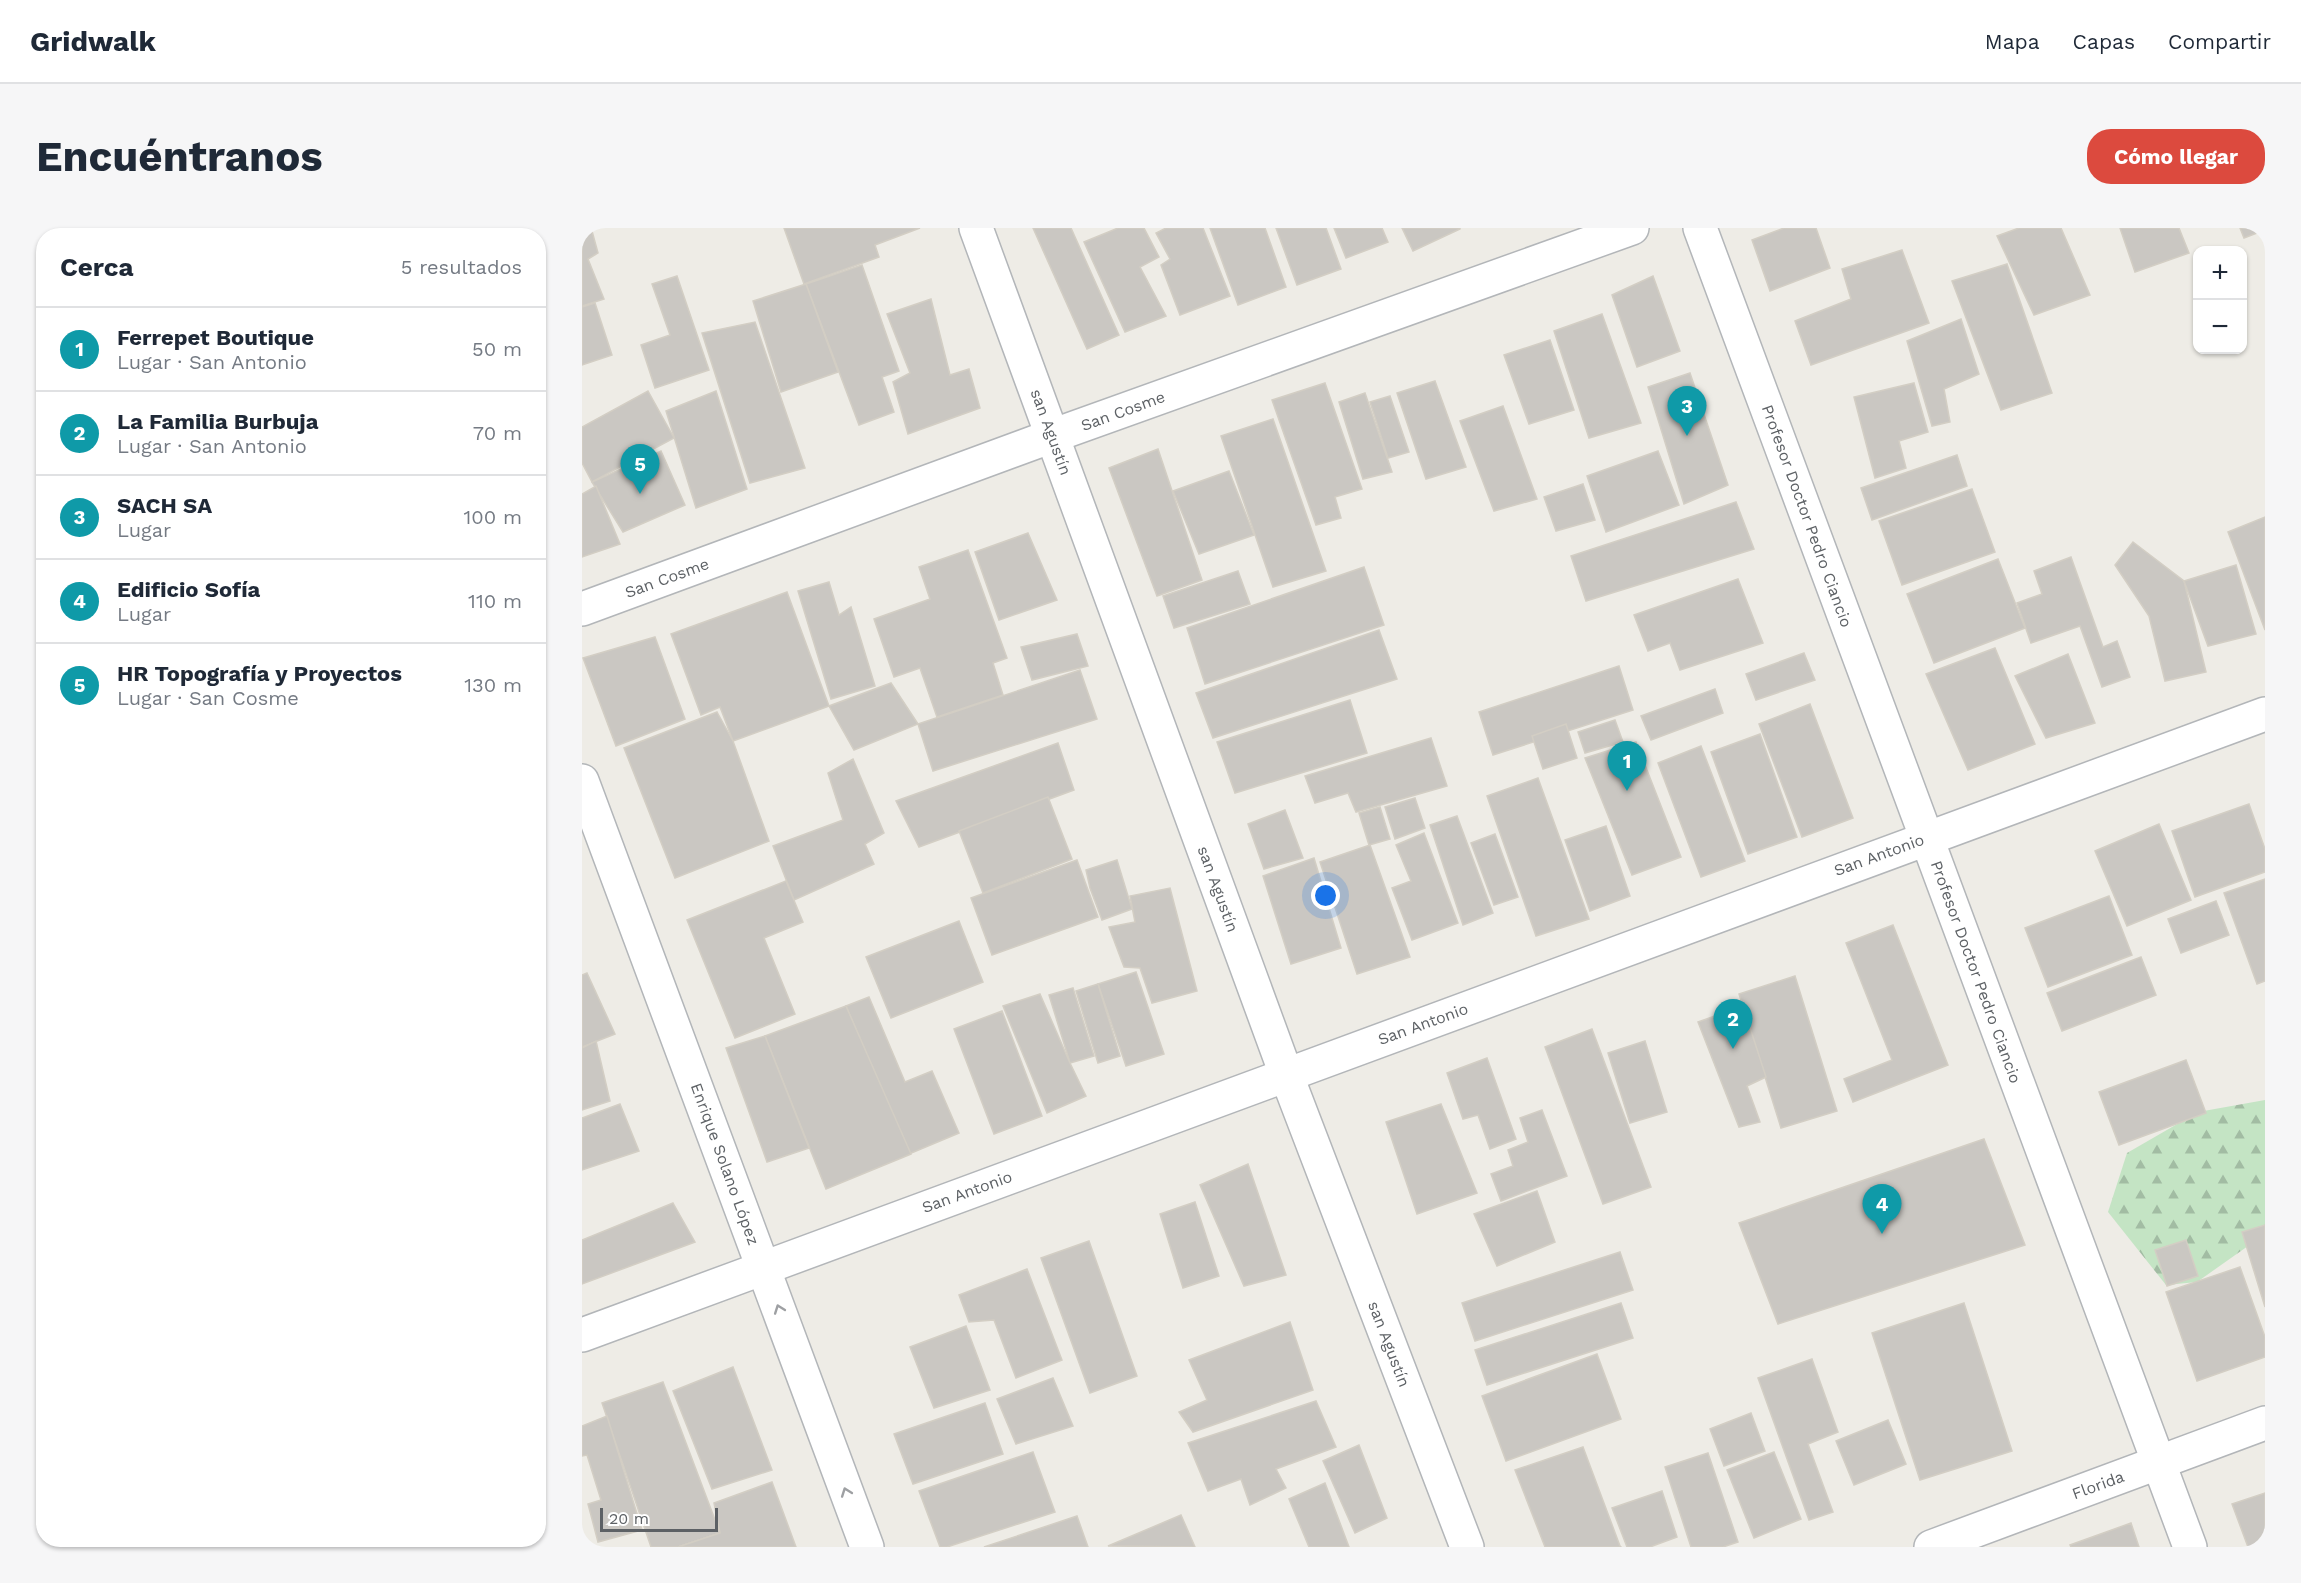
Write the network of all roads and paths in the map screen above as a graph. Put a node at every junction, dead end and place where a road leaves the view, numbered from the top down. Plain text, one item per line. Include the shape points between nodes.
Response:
1 (976, 228) edge
2 (1632, 228) edge
3 (1700, 228) edge
4 (1052, 436) junction
5 (582, 609) edge
6 (2265, 714) edge
7 (582, 782) edge
8 (1926, 838) junction
9 (1286, 1074) junction
10 (763, 1267) junction
11 (582, 1335) edge
12 (2265, 1423) edge
13 (2158, 1462) junction
14 (867, 1547) edge
15 (1467, 1547) edge
16 (1931, 1547) edge
17 (2190, 1547) edge

1 - 4 street, san Agustín
2 - 4 street, San Cosme
3 - 8 street, Profesor Doctor Pedro Ciancio
4 - 5 street, San Cosme
4 - 9 street, san Agustín
6 - 8 street, San Antonio
7 - 10 street, Enrique Solano López
8 - 9 street, San Antonio
8 - 13 street, Profesor Doctor Pedro Ciancio
9 - 10 street, San Antonio
9 - 15 street, san Agustín
10 - 11 street, San Antonio
14 -> 10 street, Enrique Solano López
12 - 13 street, Florida
13 - 16 street, Florida
13 - 17 street, Profesor Doctor Pedro Ciancio

